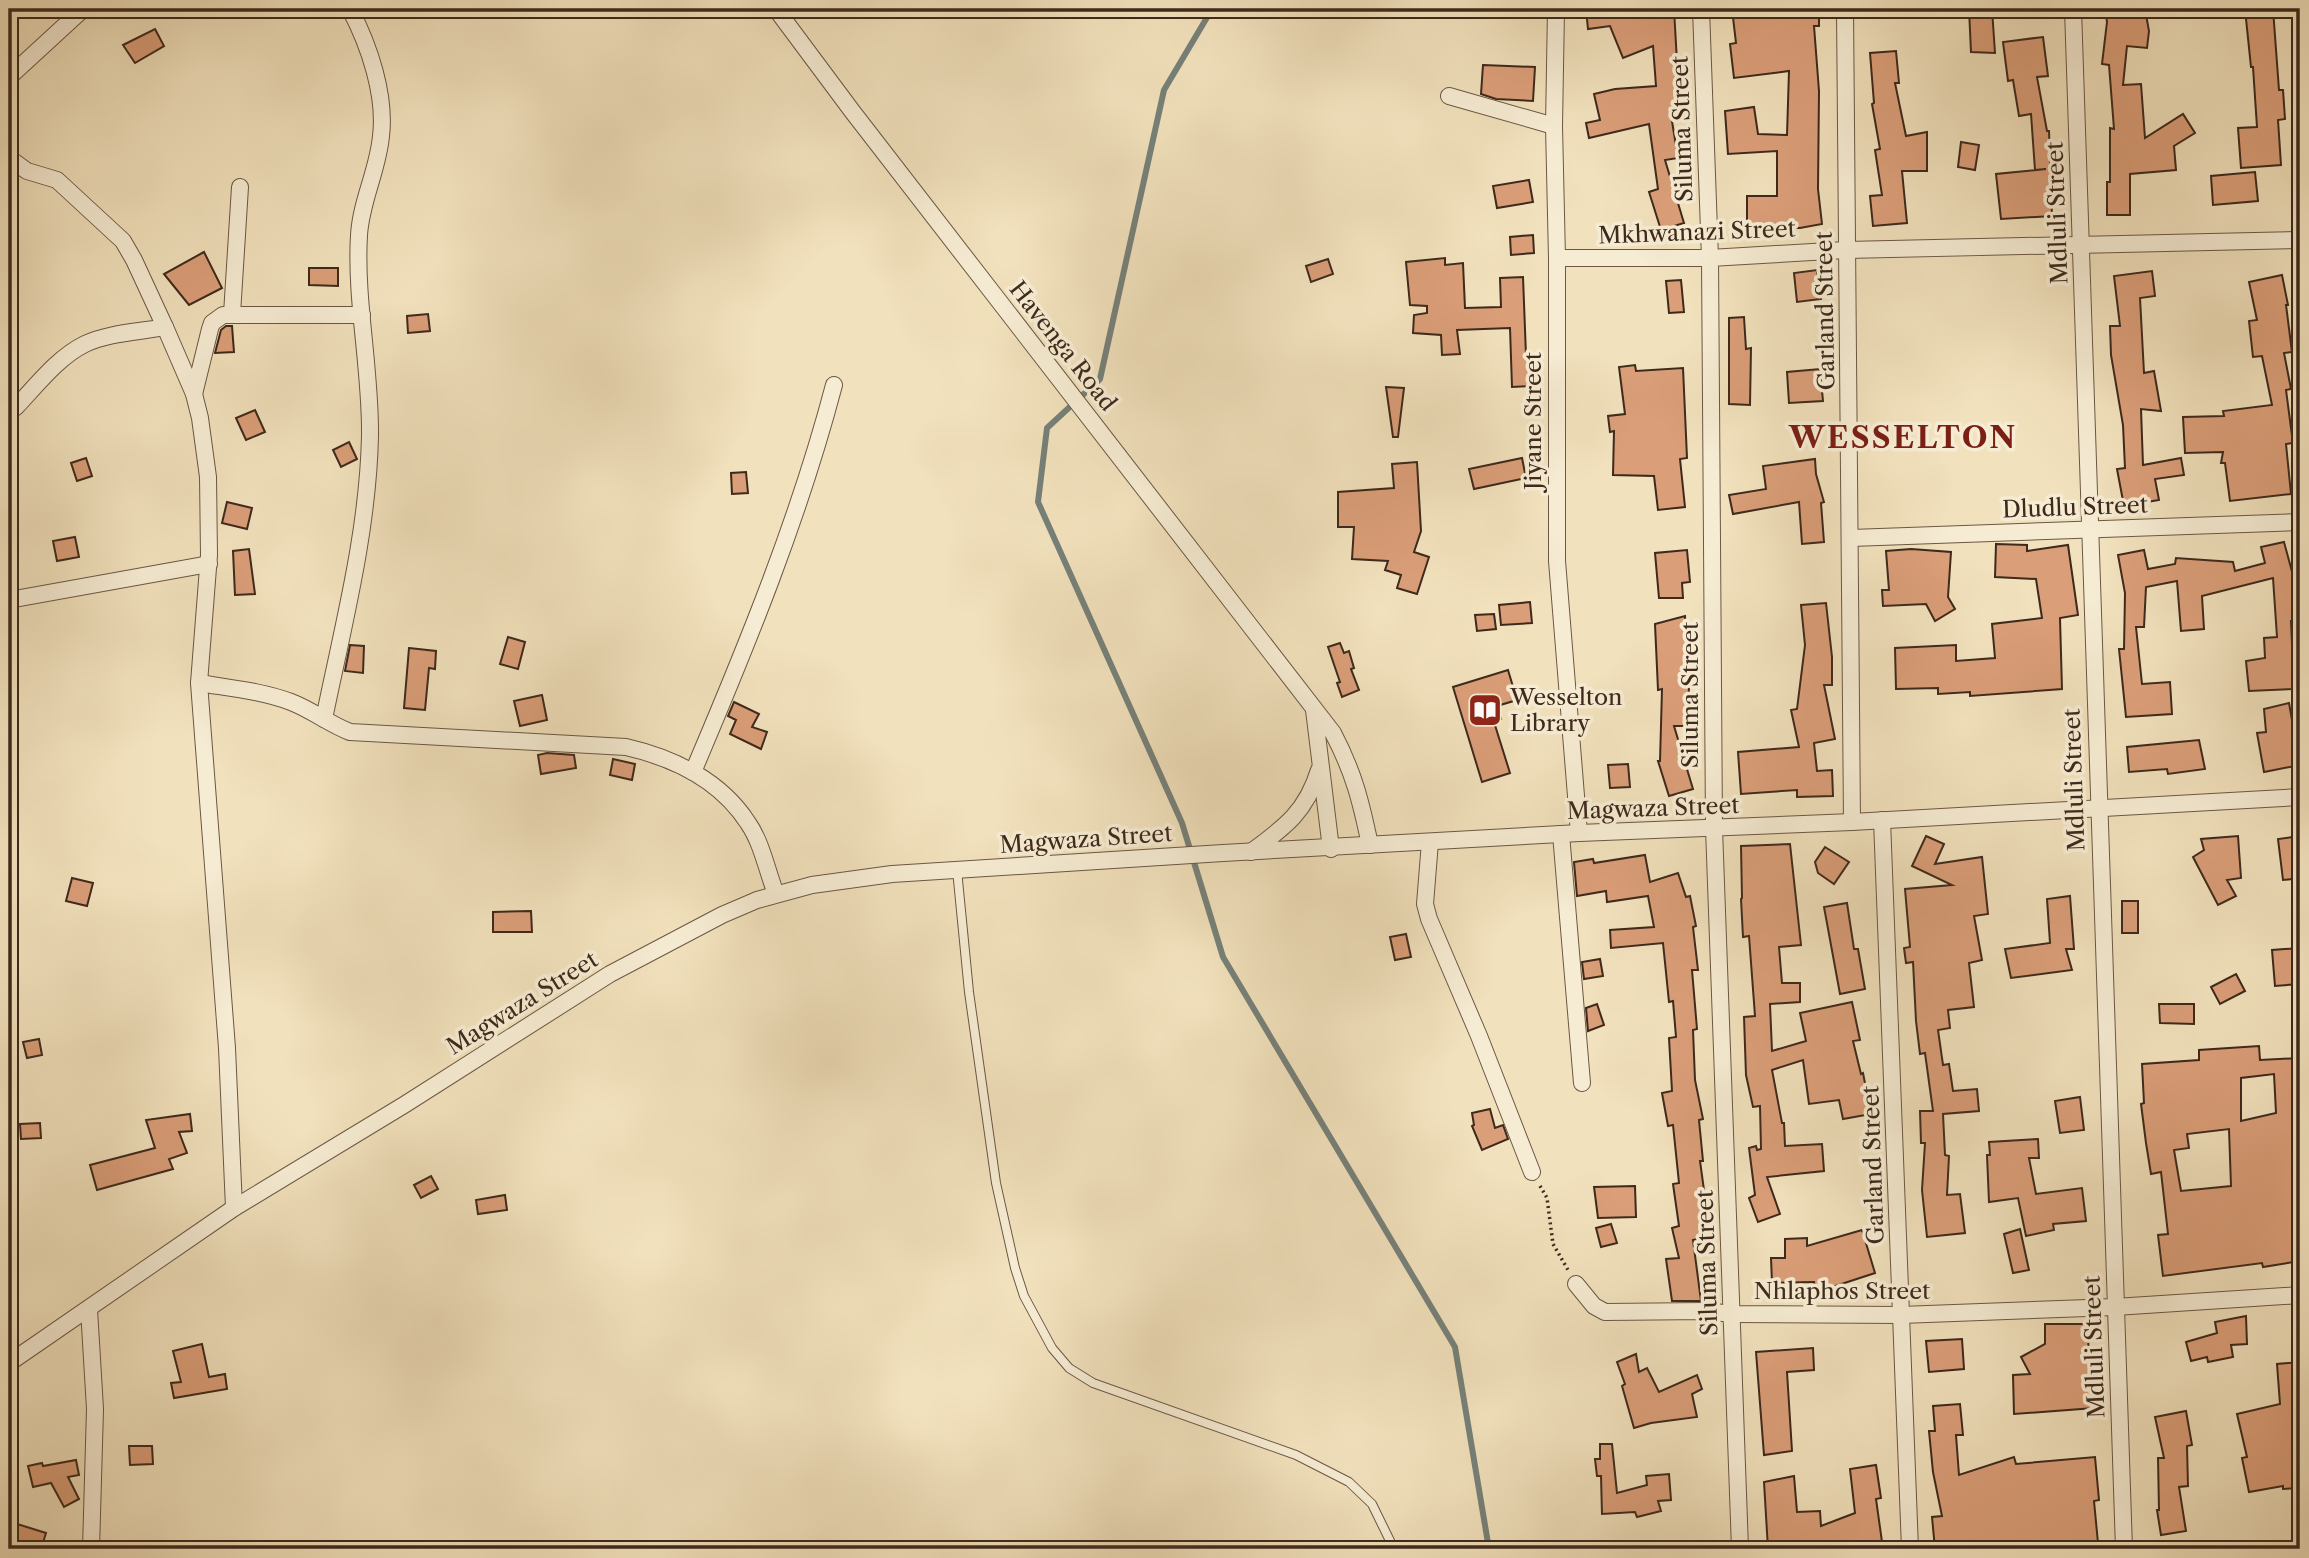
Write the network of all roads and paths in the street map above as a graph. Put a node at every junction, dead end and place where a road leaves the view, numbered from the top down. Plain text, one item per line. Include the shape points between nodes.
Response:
1 (83, 9) edge
2 (350, 9) edge
3 (776, 9) edge
4 (1556, 9) edge
5 (1701, 9) edge
6 (1844, 9) edge
7 (2073, 9) edge
8 (9, 77) edge
9 (1449, 96) dead end
10 (1553, 126) junction
11 (9, 158) edge
12 (240, 187) dead end
13 (2300, 240) edge
14 (2081, 245) junction
15 (1846, 250) junction
16 (1710, 257) junction
17 (1557, 258) junction
18 (233, 314) junction
19 (362, 315) junction
20 (165, 327) junction
21 (834, 385) dead end
22 (194, 394) junction
23 (9, 412) edge
24 (2300, 522) edge
25 (2091, 530) junction
26 (1851, 538) junction
27 (209, 564) junction
28 (9, 600) edge
29 (199, 683) junction
30 (1314, 710) junction
31 (324, 719) junction
32 (1321, 762) junction
33 (693, 772) junction
34 (2300, 797) edge
35 (2098, 809) junction
36 (1882, 820) junction
37 (1852, 822) junction
38 (1714, 828) junction
39 (1579, 832) junction
40 (1561, 834) junction
41 (1430, 842) junction
42 (1370, 845) junction
43 (1331, 849) junction
44 (1251, 852) junction
45 (957, 870) junction
46 (776, 894) junction
47 (1582, 1083) dead end
48 (1532, 1172) joint
49 (234, 1209) junction
50 (1576, 1284) joint
51 (2300, 1295) edge
52 (2115, 1307) junction
53 (89, 1309) junction
54 (1732, 1314) junction
55 (1901, 1315) junction
56 (9, 1363) edge
57 (91, 1549) edge
58 (1394, 1549) edge
59 (1740, 1549) edge
60 (1910, 1549) edge
61 (2124, 1549) edge

1 - 8 street
2 - 19 street via 367,50 382,113 381,138 359,234
3 - 30 street, Havenga Road
4 - 10 street, Jiyane Street
5 - 16 street, Siluma Street
6 - 15 street, Garland Street
7 - 14 street, Mdluli Street
9 - 10 street
10 - 17 street, Jiyane Street
11 - 20 street via 32,174 57,180 118,234
12 - 18 street
13 - 14 street, Mkhwanazi Street
14 - 15 street, Mkhwanazi Street
14 - 25 street, Mdluli Street
15 - 16 street, Mkhwanazi Street
15 - 26 street, Garland Street
16 - 17 street, Mkhwanazi Street
16 - 38 street, Siluma Street
17 - 39 street, Jiyane Street via 1557,561
18 - 19 street
18 - 22 street via 212,323
19 - 31 street via 369,404 367,489
20 - 22 street
20 - 23 street via 83,345
21 - 33 street via 792,526
22 - 27 street via 207,467
24 - 25 street, Dludlu Street
25 - 26 street, Dludlu Street
25 - 35 street, Mdluli Street
26 - 37 street, Garland Street
27 - 28 street
27 - 29 street
29 - 31 street via 278,697
29 - 49 street via 227,1048
30 - 32 street, Havenga Road
30 - 42 street, Havenga Road via 1348,761
31 - 33 street via 350,732 626,747 658,755
32 - 43 street, Havenga Road
32 - 44 street via 1311,793 1296,816
33 - 46 street via 725,794 750,824
34 - 35 street, Magwaza Street
35 - 36 street, Magwaza Street
35 - 52 street, Mdluli Street
36 - 37 street, Magwaza Street
36 - 55 street, Garland Street
37 - 38 street, Magwaza Street
38 - 39 street, Magwaza Street
38 - 54 street, Siluma Street
39 - 40 street, Magwaza Street
40 - 41 street, Magwaza Street
40 - 47 street
41 - 42 street, Magwaza Street
41 - 48 street via 1425,904 1429,919
42 - 43 street, Magwaza Street
43 - 44 street, Magwaza Street
44 - 45 street, Magwaza Street
45 - 46 street, Magwaza Street via 892,874
45 - 58 lane via 996,1183 1024,1296 1052,1348 1069,1368 1093,1383 1296,1455 1349,1482 1372,1504
46 - 49 street, Magwaza Street via 722,915 610,974
48 - 50 path via 1547,1198 1553,1244
49 - 53 street, Magwaza Street
50 - 54 street, Nhlaphos Street via 1605,1312
51 - 52 street, Nhlaphos Street
52 - 55 street, Nhlaphos Street
52 - 61 street, Mdluli Street
53 - 56 street, Magwaza Street
53 - 57 street via 95,1409
54 - 55 street, Nhlaphos Street
54 - 59 street, Siluma Street
55 - 60 street, Garland Street

